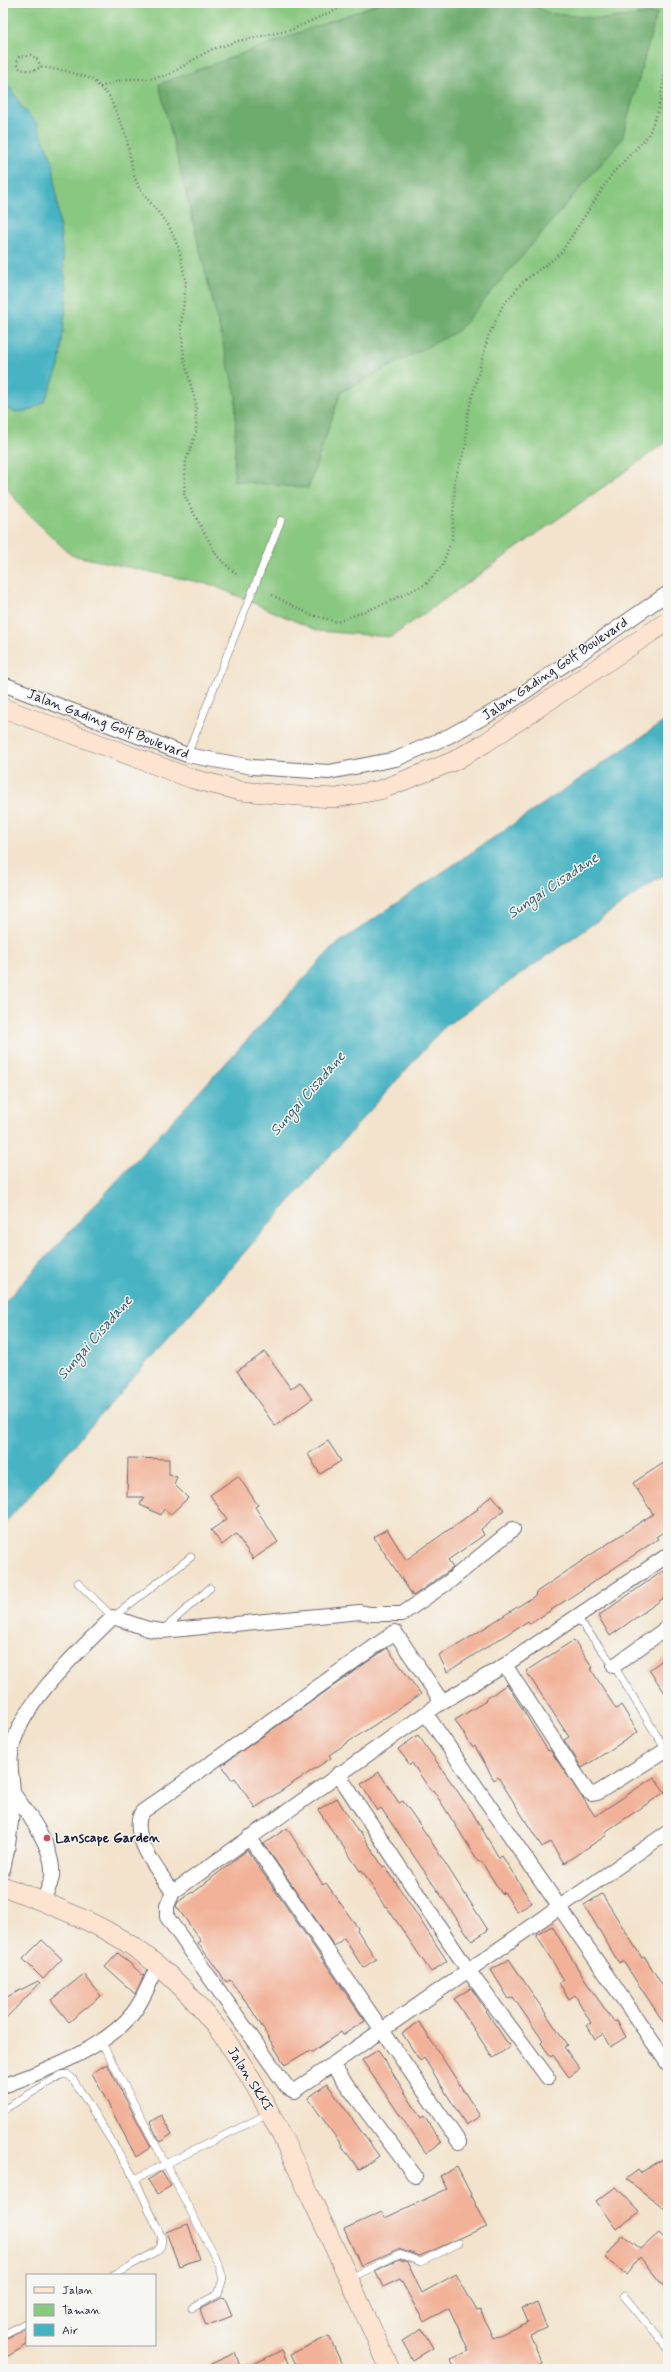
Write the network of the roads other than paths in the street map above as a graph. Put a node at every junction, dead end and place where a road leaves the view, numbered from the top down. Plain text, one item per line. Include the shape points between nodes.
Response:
1 (281, 520) dead end
2 (668, 593) edge
3 (668, 621) edge
4 (3, 684) edge
5 (3, 708) edge
6 (187, 755) junction
7 (513, 1529) dead end
8 (668, 1555) edge
9 (191, 1557) dead end
10 (78, 1583) dead end
11 (210, 1588) dead end
12 (576, 1616) junction
13 (113, 1617) junction
14 (668, 1627) edge
15 (162, 1631) junction
16 (505, 1665) junction
17 (614, 1666) junction
18 (442, 1702) junction
19 (426, 1714) junction
20 (667, 1752) edge
21 (338, 1774) junction
22 (13, 1793) junction
23 (668, 1832) edge
24 (249, 1837) junction
25 (3, 1869) edge
26 (3, 1886) edge
27 (173, 1892) junction
28 (42, 1902) junction
29 (561, 1906) junction
30 (158, 1966) junction
31 (468, 1970) junction
32 (383, 2030) junction
33 (101, 2040) junction
34 (668, 2064) edge
35 (332, 2065) junction
36 (548, 2078) dead end
37 (3, 2086) edge
38 (3, 2110) edge
39 (272, 2112) junction
40 (459, 2142) dead end
41 (166, 2163) junction
42 (415, 2176) dead end
43 (135, 2179) junction
44 (459, 2243) dead end
45 (115, 2274) edge
46 (349, 2279) junction
47 (624, 2296) dead end
48 (192, 2308) dead end
49 (26, 2323) edge
50 (3, 2335) edge
51 (668, 2348) edge
52 (390, 2369) edge

1 - 6 lane
2 - 6 street, Jalan Gading Golf Boulevard via 506,705 449,736 396,759 329,772 252,766
3 - 5 main road, Jalan Gading Golf Boulevard via 454,761 380,790 336,798 241,791 193,780
4 - 6 street, Jalan Gading Golf Boulevard
7 - 15 street via 450,1581 402,1614 360,1612
8 - 12 street
9 - 13 lane
10 - 13 lane
11 - 15 lane
12 - 16 street
12 - 17 lane
13 - 15 street
13 - 22 street via 47,1685 29,1712 16,1736 11,1754
14 - 17 street
16 - 18 street
16 - 20 street via 587,1791 592,1794
17 - 20 lane
18 - 19 street
18 - 27 street via 395,1632 142,1812 138,1819 138,1828 150,1858
19 - 21 street
19 - 29 street
21 - 24 street
21 - 31 street
22 - 25 street
22 - 28 street via 31,1817 44,1841 49,1859 52,1874
23 - 29 street
24 - 27 street
24 - 32 street
26 - 28 main road, Jalan SKKI
27 - 35 street via 167,1906 167,1917 287,2087 294,2091
28 - 30 main road, Jalan SKKI via 91,1921
29 - 31 street
29 - 34 street
30 - 33 street via 134,2012
30 - 39 main road, Jalan SKKI via 186,1992 234,2050
31 - 32 street
31 - 36 street
32 - 35 street
32 - 40 street
33 - 37 street via 53,2068
33 - 41 lane
35 - 42 street
38 - 43 lane via 61,2075 68,2074
39 - 41 lane
39 - 46 main road, Jalan SKKI
41 - 43 lane
41 - 48 lane via 219,2265 223,2279 218,2294
43 - 45 lane via 162,2238 161,2246 157,2251
44 - 46 lane via 421,2262 399,2254
46 - 52 main road, Jalan SKKI
47 - 51 lane
49 - 50 lane

